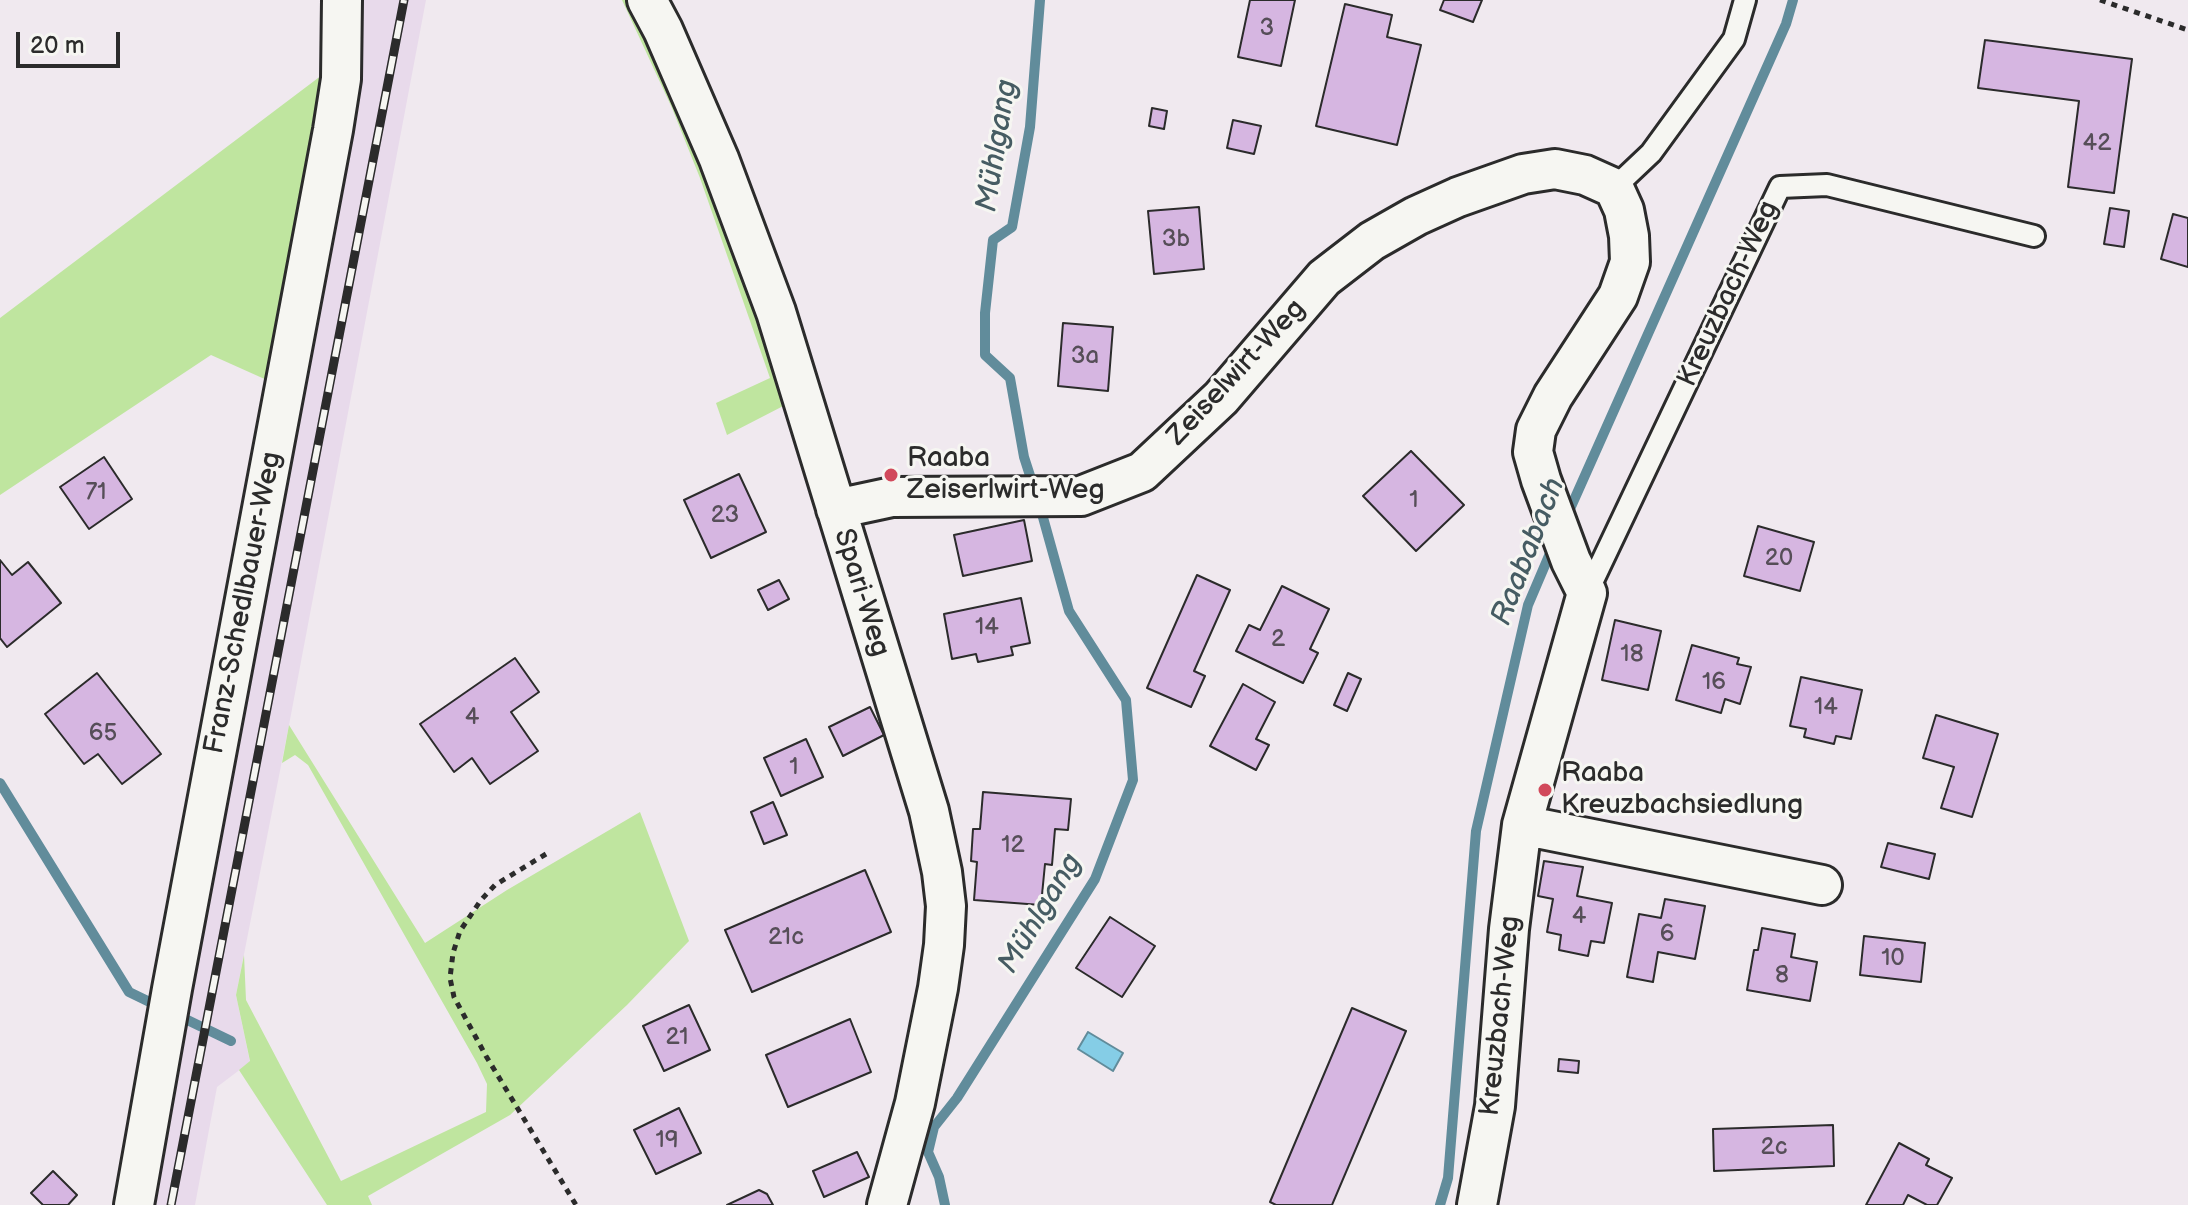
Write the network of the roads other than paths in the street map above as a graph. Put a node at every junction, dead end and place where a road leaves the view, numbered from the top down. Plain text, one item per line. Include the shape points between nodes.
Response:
1 (342, 0) edge
2 (647, 0) edge
3 (1745, 0) edge
4 (1614, 188) junction
5 (2034, 236) dead end
6 (836, 509) junction
7 (1579, 577) junction
8 (1522, 825) junction
9 (1822, 885) dead end
10 (134, 1205) edge
11 (887, 1205) edge
12 (1477, 1205) edge

1 - 10 street, Franz-Schedlbauer-Weg via 341,79 333,130
2 - 6 street, Spari-Weg via 719,159 776,312
3 - 4 lane via 1734,39 1651,153
4 - 6 street, Zeiselwirt-Weg via 1555,169 1523,174 1458,197 1372,241 1324,278 1221,398 1142,472 1081,496 892,497
4 - 7 street via 1624,210 1630,262 1618,296 1553,396 1536,430 1533,452
5 - 7 lane, Kreuzbach-Weg via 1827,185 1780,187
6 - 11 street, Spari-Weg via 929,811 946,906 938,988
7 - 8 street, Kreuzbach-Weg
8 - 9 street
8 - 12 street, Kreuzbach-Weg via 1495,1106

